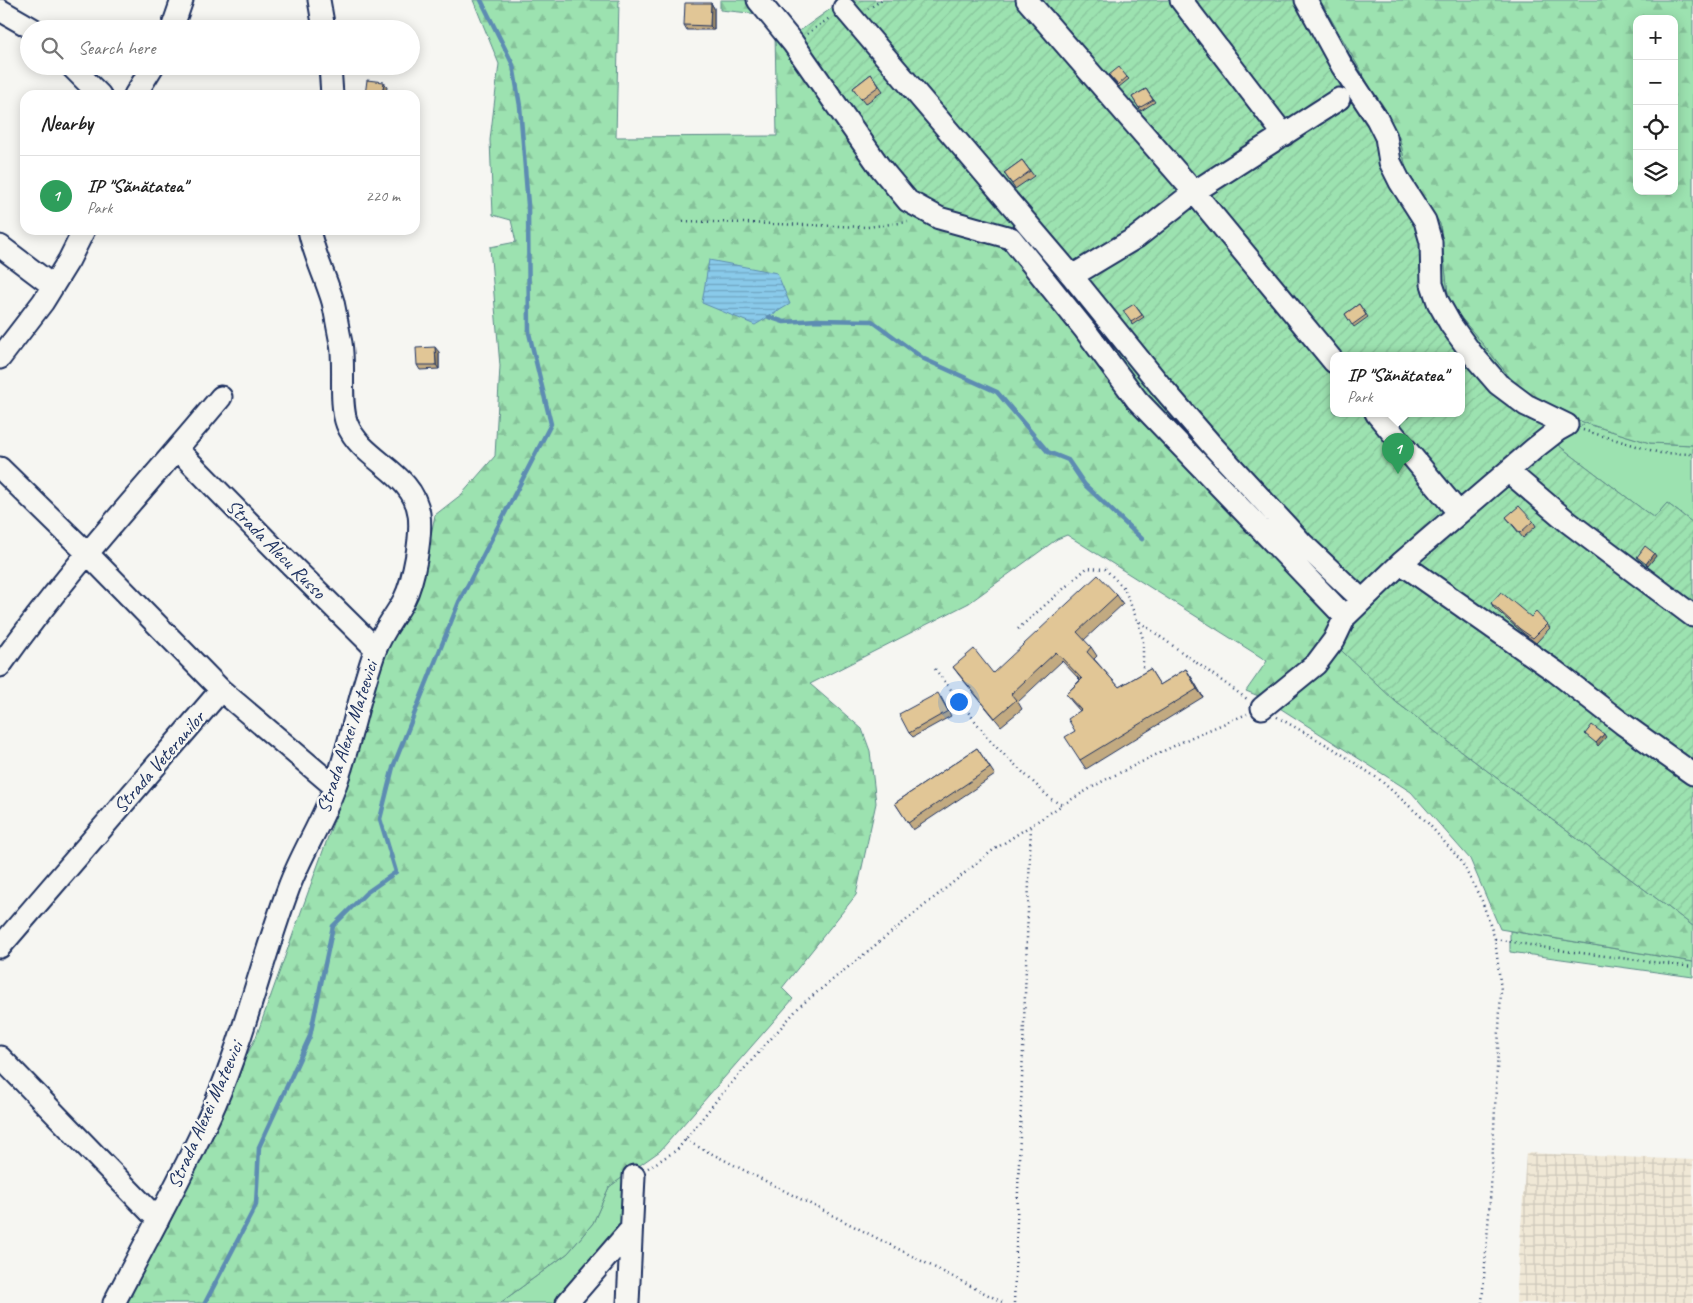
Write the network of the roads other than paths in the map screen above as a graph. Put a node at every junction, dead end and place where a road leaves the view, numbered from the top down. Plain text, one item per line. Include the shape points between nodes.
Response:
1 (182, 0) edge
2 (319, 0) edge
3 (758, 0) edge
4 (1027, 0) edge
5 (1181, 0) edge
6 (1306, 0) edge
7 (844, 8) road end
8 (0, 10) edge
9 (175, 20) edge
10 (322, 20) edge
11 (20, 22) edge
12 (80, 75) edge
13 (147, 75) edge
14 (331, 75) edge
15 (95, 90) edge
16 (138, 90) edge
17 (332, 90) edge
18 (1339, 99) dead end
19 (1284, 135) junction
20 (1194, 192) junction
21 (81, 235) edge
22 (310, 235) edge
23 (0, 246) edge
24 (1072, 276) junction
25 (53, 286) junction
26 (1330, 357) edge
27 (0, 358) edge
28 (221, 397) dead end
29 (1379, 417) edge
30 (178, 450) junction
31 (0, 468) edge
32 (1509, 472) junction
33 (1458, 512) junction
34 (88, 554) junction
35 (1401, 563) junction
36 (1362, 600) junction
37 (1345, 616) junction
38 (1693, 616) edge
39 (375, 648) junction
40 (0, 666) edge
41 (221, 690) junction
42 (1262, 708) road end
43 (1693, 774) edge
44 (335, 787) junction
45 (0, 947) edge
46 (0, 1057) edge
47 (634, 1176) road end
48 (158, 1220) junction
49 (631, 1229) junction
50 (114, 1303) edge
51 (567, 1303) edge
52 (628, 1303) edge

1 - 9 street
2 - 10 street
3 - 37 street via 908,201 939,218 1011,238 1137,400
4 - 20 street
5 - 19 street
6 - 32 street via 1342,66 1377,119 1386,138 1390,162 1425,221 1430,242 1432,284 1451,325 1498,384 1526,405 1567,426 1535,448
7 - 24 street
8 - 11 street
12 - 15 street
13 - 16 street
14 - 17 street
18 - 19 street
19 - 20 street
20 - 24 street via 1137,237
20 - 26 street
21 - 25 street
22 - 39 street, Strada Alexei Mateevici via 332,301 340,339 347,425 366,450 410,490 420,516 412,581
23 - 25 street
24 - 36 street via 1204,436 1302,543
25 - 27 street
28 - 30 street
29 - 33 street
30 - 34 street
30 - 39 street, Strada Alecu Russo
31 - 34 street
32 - 33 street
32 - 38 street via 1568,522
33 - 35 street
34 - 40 street
34 - 41 street
35 - 36 street
35 - 43 street
36 - 37 street
37 - 42 street via 1334,640 1316,664
39 - 44 street, Strada Alexei Mateevici
41 - 44 street
41 - 45 street, Strada Veteranilor
44 - 48 street, Strada Alexei Mateevici via 287,892 215,1104
46 - 48 street
47 - 49 street
48 - 50 street, Strada Alexei Mateevici
49 - 51 street
49 - 52 street

